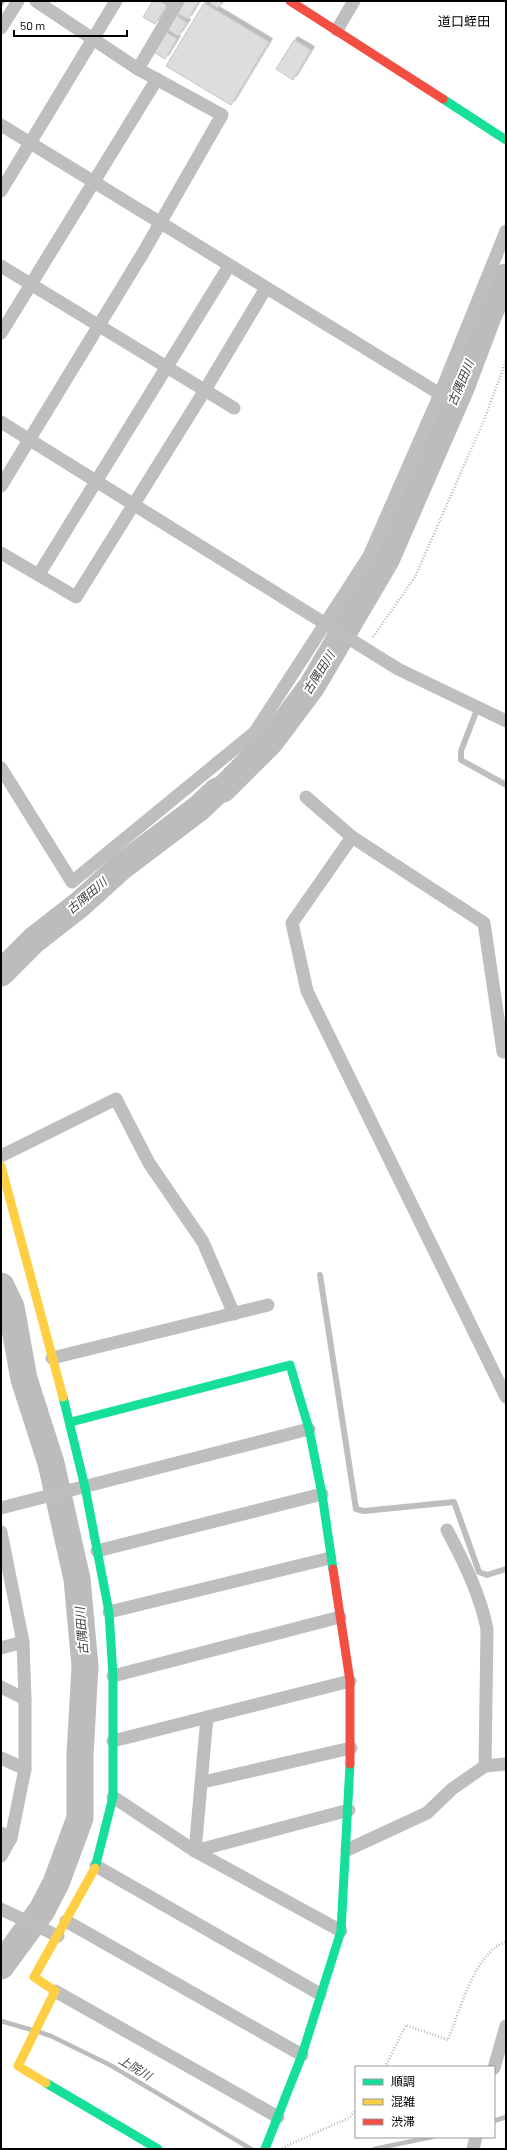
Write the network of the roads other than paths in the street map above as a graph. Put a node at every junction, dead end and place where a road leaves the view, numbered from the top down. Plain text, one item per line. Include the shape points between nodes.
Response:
1 (18, 1) edge
2 (36, 1) edge
3 (116, 1) edge
4 (178, 1) edge
5 (290, 1) edge
6 (354, 1) edge
7 (1, 28) edge
8 (337, 30) junction
9 (93, 40) junction
10 (138, 69) junction
11 (157, 79) junction
12 (1, 125) edge
13 (505, 134) edge
14 (31, 143) junction
15 (93, 182) junction
16 (1, 191) edge
17 (159, 223) junction
18 (506, 231) edge
19 (1, 266) edge
20 (229, 266) junction
21 (31, 285) junction
22 (266, 288) junction
23 (98, 327) junction
24 (1, 333) edge
25 (166, 367) junction
26 (205, 390) junction
27 (440, 394) junction
28 (234, 408) dead end
29 (1, 422) edge
30 (30, 440) junction
31 (95, 481) junction
32 (1, 486) edge
33 (134, 504) junction
34 (1, 553) edge
35 (39, 574) junction
36 (325, 622) junction
37 (478, 707) junction
38 (506, 721) edge
39 (1, 768) edge
40 (506, 786) edge
41 (306, 797) dead end
42 (352, 837) junction
43 (502, 1052) dead end
44 (1, 1156) edge
45 (1, 1166) edge
46 (320, 1275) dead end
47 (268, 1306) dead end
48 (234, 1314) junction
49 (52, 1358) junction
50 (506, 1398) edge
51 (71, 1422) junction
52 (309, 1429) junction
53 (81, 1488) junction
54 (322, 1494) junction
55 (1, 1508) edge
56 (447, 1530) dead end
57 (1, 1532) edge
58 (97, 1550) junction
59 (330, 1558) junction
60 (506, 1569) edge
61 (6, 1579) edge
62 (109, 1612) junction
63 (340, 1617) junction
64 (23, 1642) junction
65 (1, 1648) edge
66 (112, 1676) junction
67 (350, 1681) junction
68 (1, 1688) edge
69 (26, 1699) junction
70 (207, 1717) junction
71 (113, 1741) junction
72 (351, 1748) junction
73 (1, 1758) edge
74 (506, 1764) edge
75 (485, 1766) junction
76 (25, 1769) junction
77 (203, 1782) junction
78 (113, 1797) junction
79 (349, 1810) junction
80 (6, 1835) edge
81 (195, 1850) junction
82 (347, 1850) junction
83 (1, 1856) edge
84 (96, 1866) junction
85 (1, 1909) edge
86 (66, 1921) junction
87 (341, 1931) junction
88 (58, 1936) junction
89 (55, 1991) junction
90 (320, 1994) junction
91 (506, 2026) edge
92 (302, 2055) junction
93 (495, 2066) edge
94 (278, 2117) junction
95 (476, 2138) edge
96 (158, 2149) edge
97 (265, 2149) edge
98 (473, 2149) edge

1 - 7 street
2 - 9 street
3 - 9 street
4 - 10 street
5 - 8 street
6 - 8 street
8 - 13 street
9 - 10 street
9 - 14 street
10 - 11 street
11 - 15 street
11 - 17 street via 222,115
12 - 14 street
14 - 15 street
14 - 16 street
15 - 17 street
15 - 21 street
17 - 20 street
17 - 23 street
18 - 27 street
19 - 21 street
20 - 22 street
20 - 25 street
21 - 23 street
21 - 24 street
22 - 26 street
22 - 27 street
23 - 25 street
23 - 30 street
25 - 26 street
25 - 31 street
26 - 28 street
26 - 33 street
27 - 36 street via 369,556
29 - 30 street
30 - 31 street
30 - 32 street
31 - 33 street
31 - 35 street
33 - 35 street via 76,597
33 - 36 street
34 - 35 street
36 - 37 street via 398,669
36 - 39 street via 255,732 72,882
37 - 38 street
37 - 40 lane via 461,751 462,760
41 - 42 street
42 - 43 street via 484,923
42 - 50 street via 292,923 307,990
44 - 48 street via 116,1099 149,1163 203,1242
45 - 49 street
46 - 60 lane via 356,1509 364,1511 454,1502 479,1572 486,1575
47 - 48 street
48 - 49 street
49 - 51 street
51 - 52 street via 290,1365
51 - 53 street
52 - 53 street
52 - 54 street
53 - 55 street
53 - 58 street
54 - 58 street
54 - 59 street
56 - 75 street via 482,1608 487,1630
57 - 61 street
58 - 62 street
59 - 62 street
59 - 63 street
61 - 64 street
62 - 66 street
63 - 66 street
63 - 67 street
64 - 65 street
64 - 69 street
66 - 71 street
67 - 70 street
67 - 72 street
68 - 69 street
69 - 76 street
70 - 71 street
70 - 77 street
71 - 78 street
72 - 77 street
72 - 79 street
73 - 76 street
74 - 75 street
75 - 82 street via 452,1789 426,1813
76 - 80 street
77 - 81 street
78 - 81 street
78 - 84 street
79 - 81 street
79 - 82 street
80 - 83 street
81 - 87 street
82 - 87 street
84 - 86 street
84 - 90 street
85 - 88 street
86 - 88 street
86 - 92 street
87 - 90 street
88 - 89 street via 34,1977
89 - 94 street
89 - 96 street via 18,2066
90 - 92 street
91 - 93 street
92 - 94 street
94 - 97 street
95 - 98 street

